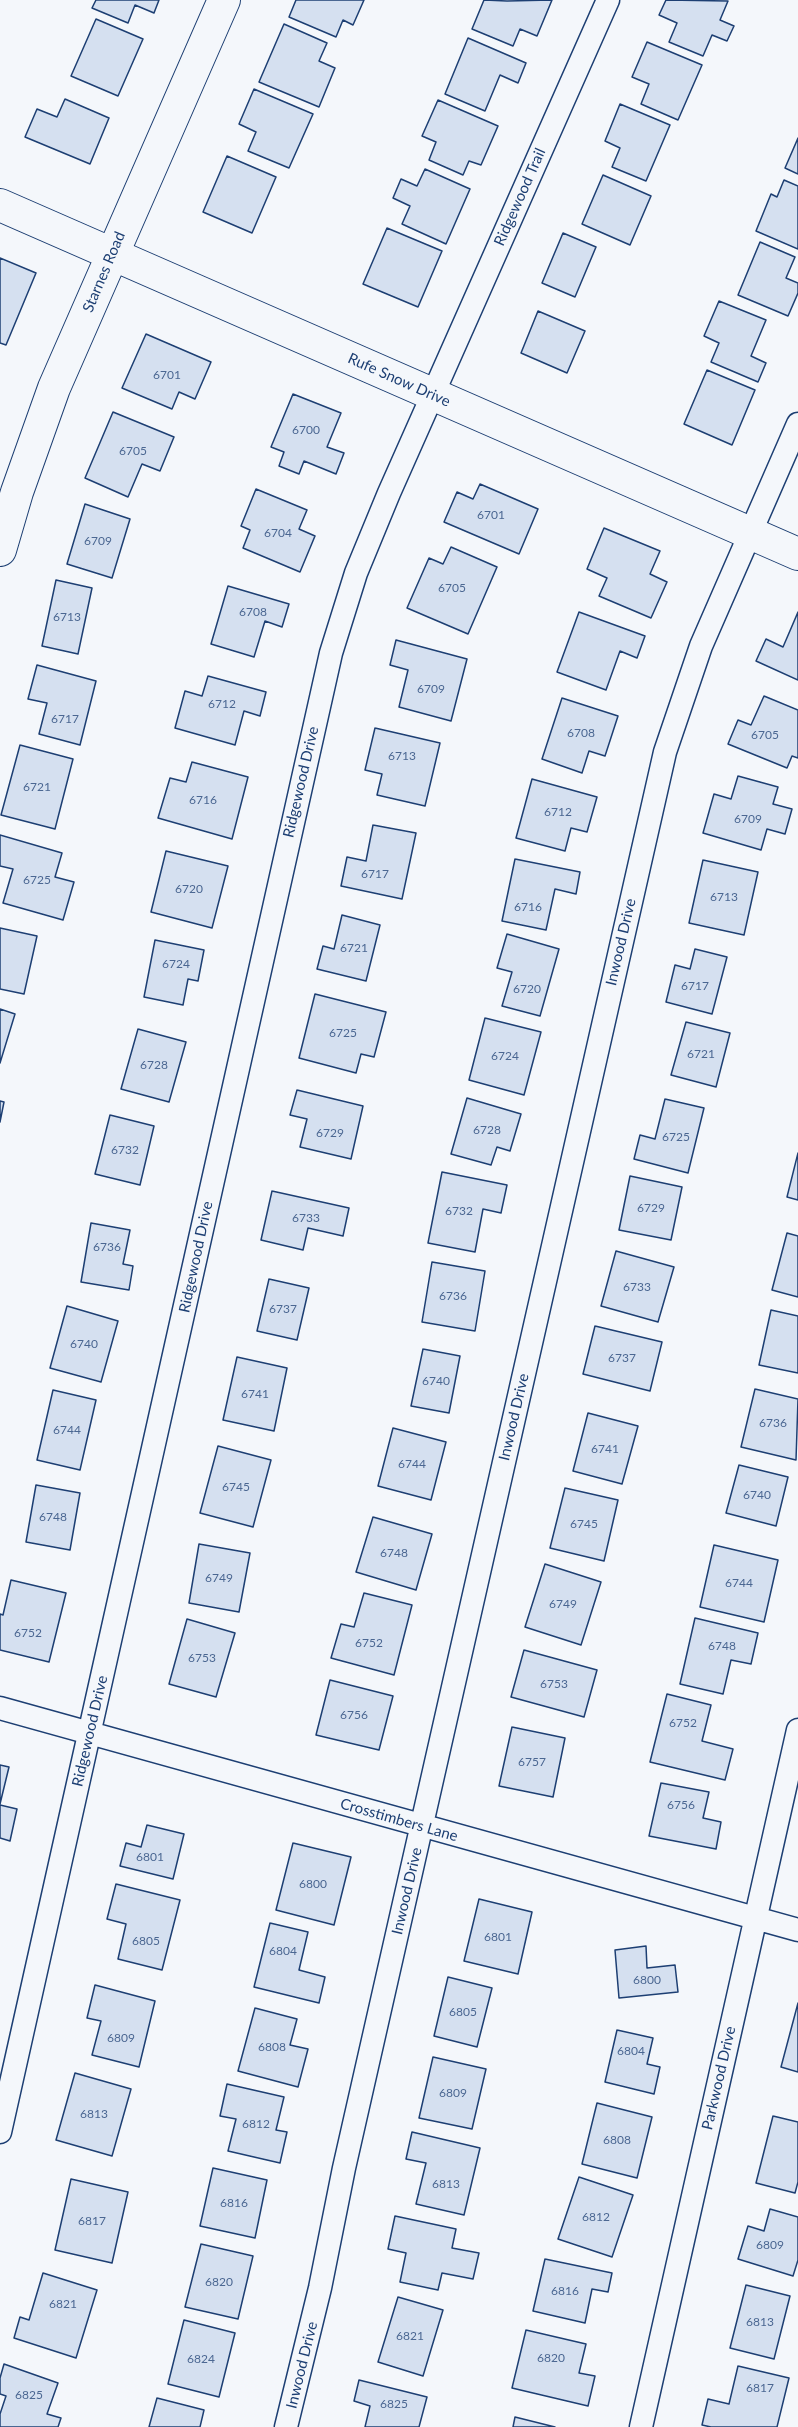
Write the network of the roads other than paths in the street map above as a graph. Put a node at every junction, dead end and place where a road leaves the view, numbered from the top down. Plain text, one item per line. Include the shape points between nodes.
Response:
1 (224, 0) edge
2 (608, 0) edge
3 (0, 205) edge
4 (112, 254) junction
5 (432, 394) junction
6 (798, 424) edge
7 (750, 533) junction
8 (0, 550) edge
9 (798, 554) edge
10 (0, 1708) edge
11 (798, 1730) edge
12 (90, 1733) junction
13 (422, 1827) junction
14 (754, 1919) junction
15 (798, 1930) edge
16 (0, 2132) edge
17 (286, 2427) edge
18 (641, 2427) edge

1 - 4 main road, Starnes Road
2 - 5 street, Ridgewood Trail
3 - 4 main road, Rufe Snow Drive
4 - 5 main road, Rufe Snow Drive
4 - 8 main road, Starnes Road via 54,388
5 - 7 main road, Rufe Snow Drive
5 - 12 street, Ridgewood Drive via 356,573 331,652
6 - 7 street, Inwood Drive
7 - 9 main road, Rufe Snow Drive
7 - 13 street, Inwood Drive via 701,646 665,752
10 - 12 street, Crosstimbers Lane
11 - 14 street, Parkwood Drive
12 - 13 street, Crosstimbers Lane
12 - 16 street, Ridgewood Drive
13 - 14 street, Crosstimbers Lane
13 - 17 street, Inwood Drive
14 - 15 street, Crosstimbers Lane
14 - 18 street, Parkwood Drive

